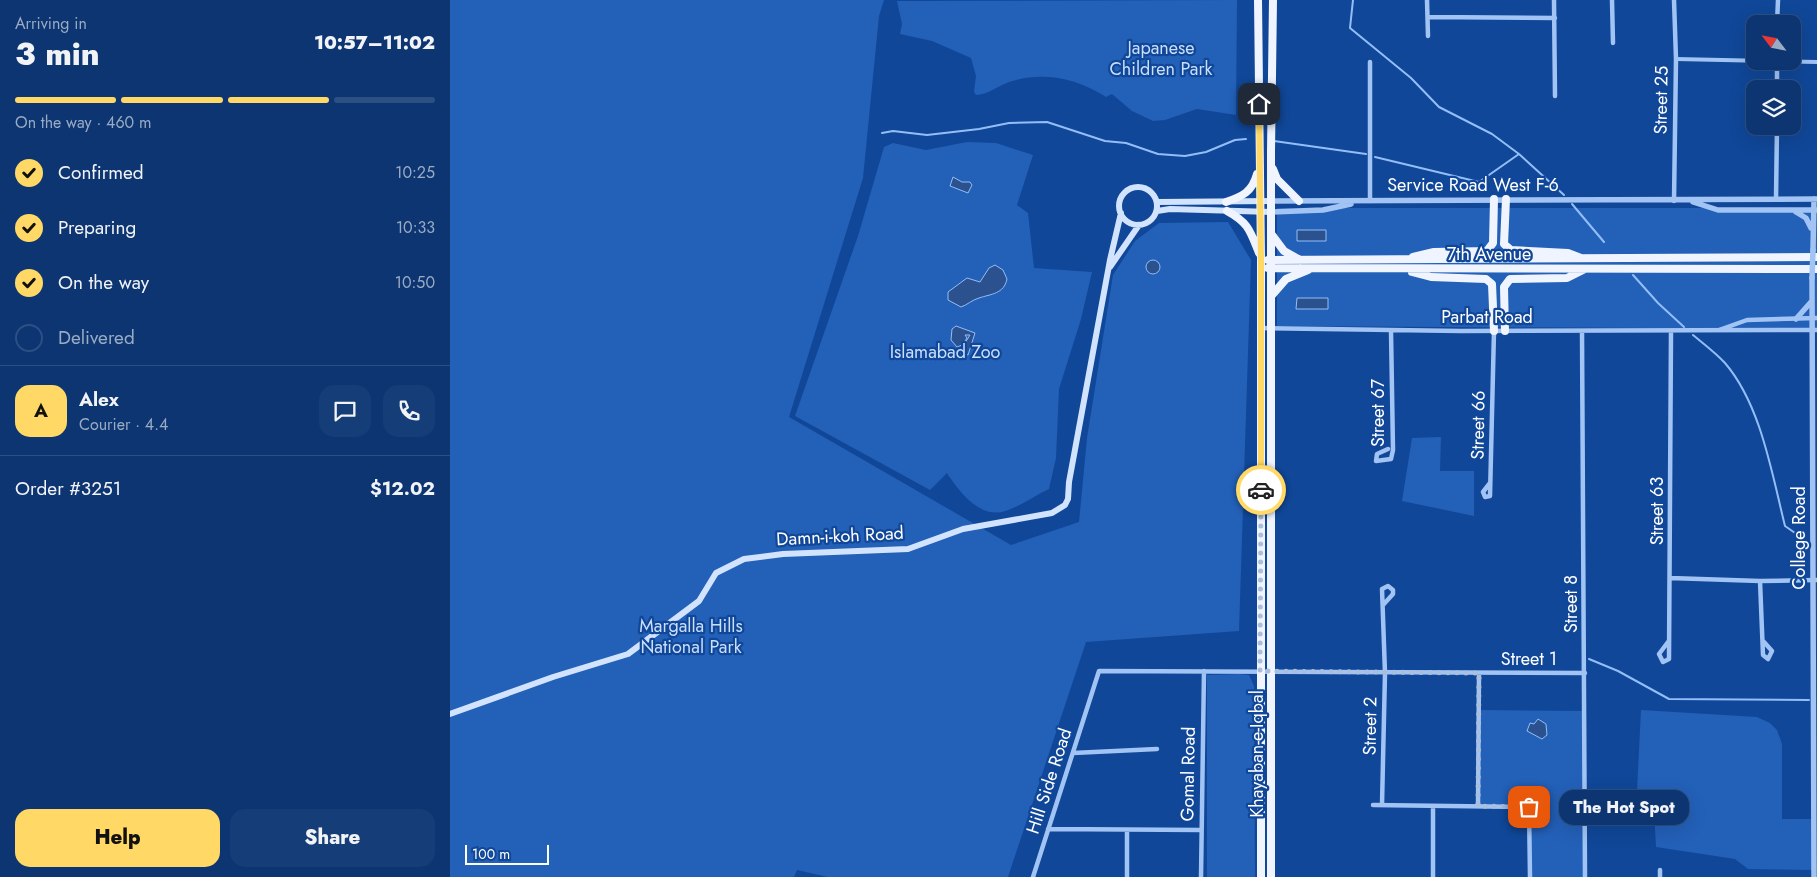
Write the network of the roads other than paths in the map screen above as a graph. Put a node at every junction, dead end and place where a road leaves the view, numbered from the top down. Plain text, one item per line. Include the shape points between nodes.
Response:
1 (1258, 0) edge
2 (1273, 0) edge
3 (1427, 0) edge
4 (1554, 0) edge
5 (1612, 0) edge
6 (1674, 0) edge
7 (1778, 0) edge
8 (1778, 15) edge
9 (1428, 17) junction
10 (1555, 18) junction
11 (1428, 36) dead end
12 (1613, 43) dead end
13 (1676, 59) junction
14 (1746, 61) edge
15 (1370, 62) dead end
16 (1801, 62) edge
17 (1817, 62) edge
18 (1555, 96) dead end
19 (1776, 135) edge
20 (1271, 165) junction
21 (1259, 168) junction
22 (1494, 199) junction
23 (1506, 199) junction
24 (1815, 199) edge
25 (1686, 200) junction
26 (1776, 200) junction
27 (1261, 201) junction
28 (1272, 201) junction
29 (1300, 201) junction
30 (1370, 201) junction
31 (1674, 201) junction
32 (1157, 202) junction
33 (1226, 202) junction
34 (1792, 210) junction
35 (1815, 210) edge
36 (1156, 211) junction
37 (1227, 211) junction
38 (1261, 212) junction
39 (1272, 212) junction
40 (1121, 213) junction
41 (1139, 225) junction
42 (1812, 232) junction
43 (1272, 235) junction
44 (1815, 254) edge
45 (1261, 260) junction
46 (1399, 260) junction
47 (1586, 260) junction
48 (1302, 261) junction
49 (1272, 264) junction
50 (1587, 268) junction
51 (1109, 269) junction
52 (1261, 269) junction
53 (1312, 269) junction
54 (1817, 269) edge
55 (1401, 270) junction
56 (1272, 295) junction
57 (1812, 302) junction
58 (1814, 318) edge
59 (1796, 319) junction
60 (1260, 328) junction
61 (1272, 330) junction
62 (1814, 330) edge
63 (1391, 331) junction
64 (1494, 331) junction
65 (1505, 331) junction
66 (1582, 331) junction
67 (1671, 331) junction
68 (1715, 331) junction
69 (1388, 449) dead end
70 (1490, 483) dead end
71 (1670, 578) junction
72 (1816, 580) edge
73 (1760, 581) junction
74 (1383, 605) dead end
75 (1815, 626) edge
76 (1815, 639) edge
77 (1668, 642) dead end
78 (1764, 642) dead end
79 (1204, 671) junction
80 (1260, 671) junction
81 (1272, 671) junction
82 (1479, 673) junction
83 (1585, 673) junction
84 (1385, 674) junction
85 (450, 714) edge
86 (1157, 749) dead end
87 (1073, 752) junction
88 (1373, 805) dead end
89 (1382, 805) junction
90 (1433, 806) junction
91 (1478, 806) junction
92 (1048, 829) junction
93 (1127, 830) junction
94 (1201, 830) junction
95 (1660, 870) dead end
96 (1033, 877) edge
97 (1127, 877) edge
98 (1201, 877) edge
99 (1261, 877) edge
100 (1271, 877) edge
101 (1433, 877) edge
102 (1530, 877) edge
103 (1585, 877) edge
104 (1660, 877) edge
105 (1814, 877) edge

1 - 21 main road, Khayaban-e-Iqbal
2 - 20 main road, Khayaban-e-Iqbal
3 - 9 street
4 - 10 street
5 - 12 street
6 - 13 street, Street 25
7 - 8 street
9 - 10 street
9 - 11 street
10 - 18 street
13 - 14 street
13 - 31 street, Street 25
15 - 30 street
16 - 17 street
19 - 26 street
20 - 28 main road, Khayaban-e-Iqbal
20 - 29 main road via 1277,180
21 - 27 main road, Khayaban-e-Iqbal
21 - 33 main road via 1254,185 1248,192
22 - 23 street, Service Road West F-6
22 - 30 street, Service Road West F-6
22 - 46 main road via 1493,243 1487,251 1434,252
23 - 31 street, Service Road West F-6
23 - 47 main road via 1504,244 1511,250 1568,253
24 - 26 street, Service Road West F-6
24 - 35 street, College Road
25 - 26 street, Service Road West F-6
25 - 31 street, Service Road West F-6
25 - 34 street, Service Road West F-6 via 1718,210
27 - 28 main road, Service Road West F-6
27 - 33 main road
27 - 38 main road, Khayaban-e-Iqbal
28 - 29 street, Service Road West F-6
28 - 39 main road, Khayaban-e-Iqbal
29 - 30 street, Service Road West F-6
30 - 39 street via 1323,210
32 - 33 main road
32 - 36 main road
32 - 40 main road via 1150,191 1132,188 1121,198
34 - 35 street, Service Road West F-6
34 - 42 street via 1806,218
35 - 42 street, College Road
36 - 37 main road
36 - 41 main road via 1150,221
37 - 38 main road
37 - 45 main road via 1249,227
38 - 39 main road
38 - 45 main road, Khayaban-e-Iqbal
39 - 43 main road, Khayaban-e-Iqbal
40 - 41 main road via 1128,222
40 - 51 main road, Damn-i-koh Road
41 - 51 main road
42 - 44 street, College Road
43 - 48 main road via 1284,251
43 - 49 main road, Khayaban-e-Iqbal
44 - 47 main road, 7th Avenue
44 - 57 street, College Road, bridge
45 - 49 main road, 7th Avenue
45 - 52 main road, Khayaban-e-Iqbal
46 - 47 main road, 7th Avenue
46 - 48 main road, 7th Avenue
48 - 49 main road, 7th Avenue
49 - 52 main road, 7th Avenue
49 - 53 main road, 7th Avenue
49 - 56 main road, Khayaban-e-Iqbal
50 - 54 main road, 7th Avenue
50 - 55 main road, 7th Avenue
50 - 65 main road via 1567,278 1510,279 1504,287
51 - 85 main road, Damn-i-koh Road via 1068,499 1060,509 1042,516 963,528 902,550 782,554 744,559 716,573 699,601 628,654
52 - 60 main road, Khayaban-e-Iqbal
53 - 55 main road, 7th Avenue
53 - 56 main road via 1286,279
55 - 64 main road via 1431,277 1486,279 1492,284
56 - 61 main road, Khayaban-e-Iqbal
57 - 58 street, College Road
57 - 59 street
58 - 59 street, Parbat Road
58 - 62 street, College Road
59 - 68 street, Parbat Road via 1747,320
60 - 61 street, Parbat Road
60 - 80 main road, Khayaban-e-Iqbal
61 - 63 street, Parbat Road
61 - 81 main road, Khayaban-e-Iqbal
62 - 68 street, Parbat Road
62 - 72 street, College Road
63 - 64 street, Parbat Road
63 - 69 street, Street 67 via 1393,450 1391,459 1376,461 1377,454
64 - 65 street, Parbat Road
64 - 70 street, Street 66 via 1490,496 1485,497 1483,492
65 - 66 street, Parbat Road
66 - 67 street, Parbat Road
66 - 83 street, Street 8
67 - 68 street, Parbat Road
67 - 71 street, Street 63
71 - 73 street
71 - 77 street, Street 63 via 1669,660 1663,662 1660,654
72 - 73 street
72 - 75 street, College Road
73 - 78 street via 1763,656 1768,659 1772,651
74 - 84 street, Street 2 via 1392,594 1393,590 1388,586 1382,588
75 - 76 street, College Road
76 - 105 street, College Road
79 - 80 street, Street 1
79 - 87 street, Hill Side Road via 1099,671
79 - 94 street, Gomal Road
80 - 81 street, Street 1
80 - 99 main road, Khayaban-e-Iqbal
81 - 84 street, Street 1
81 - 100 main road, Khayaban-e-Iqbal
82 - 83 street, Street 1
82 - 84 street, Street 1
82 - 91 street
83 - 103 street, Street 8
84 - 89 street, Street 2
86 - 87 street
87 - 92 street, Hill Side Road
88 - 89 street
89 - 90 street
90 - 91 street
90 - 101 street
91 - 102 street via 1529,807
92 - 93 street
92 - 96 street, Hill Side Road
93 - 94 street
93 - 97 street
94 - 98 street, Gomal Road
95 - 104 street

